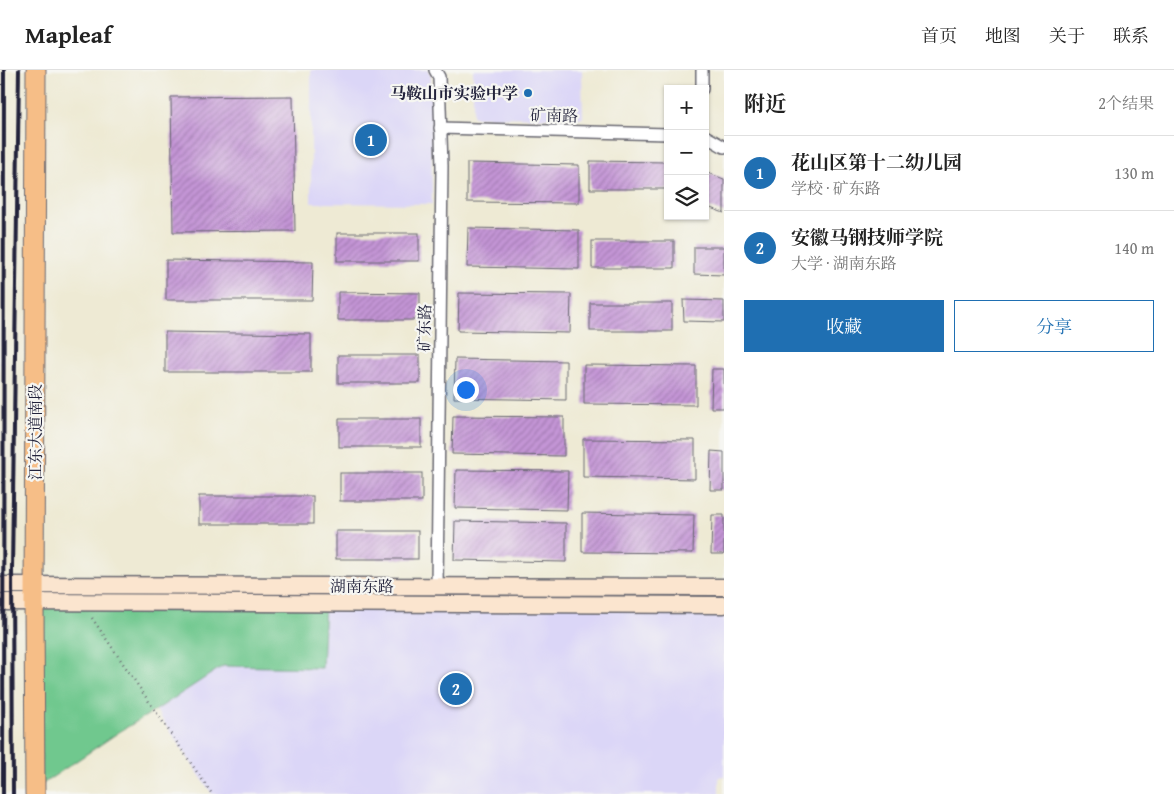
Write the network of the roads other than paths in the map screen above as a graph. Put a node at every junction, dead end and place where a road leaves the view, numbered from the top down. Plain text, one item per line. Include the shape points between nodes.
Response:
1 (36, 70) edge
2 (435, 70) edge
3 (702, 70) edge
4 (702, 85) edge
5 (440, 128) junction
6 (664, 134) edge
7 (709, 138) edge
8 (724, 147) edge
9 (0, 585) edge
10 (438, 586) junction
11 (724, 586) edge
12 (0, 602) edge
13 (34, 602) junction
14 (724, 605) edge
15 (35, 794) edge

1 - 13 main road, 江东大道南段
2 - 5 street, 矿东路 via 439,77
3 - 4 street
5 - 6 street, 矿南路
5 - 10 street, 矿东路
7 - 8 street
9 - 10 main road, 湖南东路
10 - 11 main road, 湖南东路
12 - 13 main road
13 - 14 main road
13 - 15 main road, 江东大道南段

